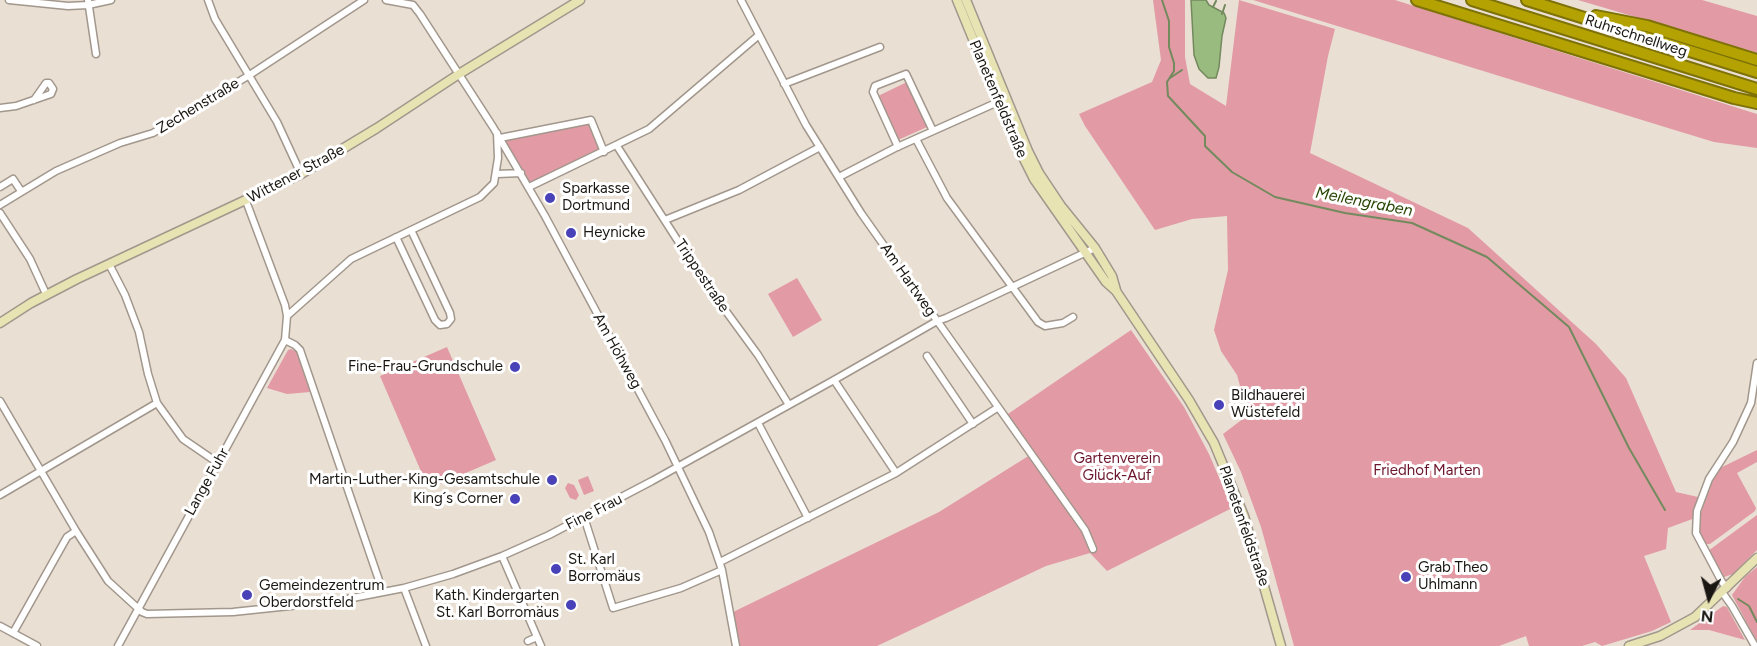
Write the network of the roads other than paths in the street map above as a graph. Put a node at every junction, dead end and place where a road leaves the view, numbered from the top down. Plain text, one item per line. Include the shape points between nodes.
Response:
1 (9, 0) edge
2 (111, 0) edge
3 (208, 0) edge
4 (364, 0) edge
5 (386, 0) edge
6 (418, 0) edge
7 (580, 0) edge
8 (741, 0) edge
9 (957, 0) edge
10 (1417, 0) edge
11 (1472, 0) edge
12 (1527, 0) edge
13 (88, 3) edge
14 (567, 3) edge
15 (968, 4) edge
16 (413, 5) junction
17 (1563, 11) junction
18 (759, 35) junction
19 (880, 47) dead end
20 (96, 54) dead end
21 (1757, 60) edge
22 (1757, 72) edge
23 (459, 74) junction
24 (248, 76) junction
25 (784, 84) junction
26 (1757, 90) edge
27 (1734, 98) junction
28 (34, 100) dead end
29 (998, 102) junction
30 (1757, 103) edge
31 (0, 108) edge
32 (1757, 108) edge
33 (933, 131) junction
34 (499, 135) junction
35 (916, 139) junction
36 (617, 146) junction
37 (819, 147) junction
38 (898, 147) junction
39 (604, 152) junction
40 (521, 172) junction
41 (301, 174) junction
42 (497, 174) junction
43 (839, 177) junction
44 (0, 187) edge
45 (528, 187) junction
46 (21, 191) junction
47 (246, 201) junction
48 (0, 205) edge
49 (0, 213) edge
50 (665, 220) junction
51 (411, 230) junction
52 (396, 237) junction
53 (1095, 248) junction
54 (1086, 253) junction
55 (109, 264) junction
56 (1013, 287) junction
57 (1116, 291) junction
58 (46, 294) junction
59 (287, 316) junction
60 (1073, 317) dead end
61 (937, 321) junction
62 (0, 323) edge
63 (285, 340) junction
64 (927, 356) dead end
65 (1757, 363) edge
66 (834, 381) junction
67 (0, 401) edge
68 (157, 403) junction
69 (789, 405) junction
70 (997, 408) junction
71 (759, 423) junction
72 (973, 424) junction
73 (218, 463) junction
74 (678, 467) junction
75 (41, 471) junction
76 (896, 473) junction
77 (0, 495) edge
78 (584, 517) junction
79 (808, 518) junction
80 (76, 531) junction
81 (1093, 549) dead end
82 (502, 556) junction
83 (1757, 558) edge
84 (720, 562) junction
85 (723, 570) junction
86 (404, 588) junction
87 (1725, 590) junction
88 (383, 592) junction
89 (138, 608) junction
90 (0, 626) edge
91 (13, 633) junction
92 (537, 637) junction
93 (528, 641) dead end
94 (25, 643) edge
95 (37, 646) edge
96 (118, 646) edge
97 (426, 646) edge
98 (541, 646) edge
99 (736, 646) edge
100 (1281, 646) edge
101 (1629, 646) edge
102 (1755, 646) edge

1 - 13 street via 49,5
2 - 13 street
3 - 24 street
4 - 24 street, Zechenstraße
5 - 16 street
6 - 16 street
7 - 14 street, Wittener Straße
8 - 18 street, Am Hartweg
9 - 29 street, Planetenfeldstraße
10 - 27 highway
11 - 26 highway, Ruhrschnellweg
12 - 17 highway, Ruhrschnellweg
13 - 20 street
14 - 23 street, Wittener Straße
15 - 53 street, Planetenfeldstraße via 1031,159 1061,206
16 - 23 street
17 - 21 highway via 1647,26
17 - 22 highway, Ruhrschnellweg
18 - 25 street, Am Hartweg
18 - 36 street via 649,129
19 - 25 street
23 - 34 street, Am Höhweg
23 - 41 street, Wittener Straße
24 - 41 street via 277,122
24 - 46 street, Zechenstraße via 153,133 87,156
25 - 37 street, Am Hartweg
27 - 30 highway
27 - 32 highway
28 - 31 street
29 - 33 street
29 - 54 street, Planetenfeldstraße via 1030,173
33 - 35 street
33 - 38 street via 906,74 875,86 873,92
34 - 39 street via 591,120
34 - 40 street, Am Höhweg
34 - 42 street
35 - 38 street
35 - 56 street via 947,198
36 - 39 street
36 - 50 street, Trippestraße
37 - 43 street, Am Hartweg
37 - 50 street via 739,190
38 - 43 street
39 - 45 street
40 - 42 street
40 - 45 street, Am Höhweg
41 - 47 street, Wittener Straße
42 - 51 street via 480,197
43 - 61 street, Am Hartweg
44 - 46 street via 13,179
45 - 74 street, Am Höhweg
46 - 48 street, Zechenstraße
47 - 55 street, Wittener Straße
47 - 59 street
49 - 58 street via 30,259
50 - 69 street, Trippestraße
51 - 52 street
51 - 52 street via 450,313 447,324 440,325 435,320
52 - 59 street via 351,259
53 - 54 street
53 - 57 street, Planetenfeldstraße
54 - 56 street, Fine Frau
54 - 57 street, Planetenfeldstraße
55 - 58 street, Wittener Straße
55 - 68 street via 139,332
56 - 60 street via 1041,325 1063,323
56 - 61 street, Fine Frau
57 - 100 street, Planetenfeldstraße via 1214,443 1244,516
58 - 62 street, Wittener Straße
59 - 63 street, Lange Fuhr
61 - 66 street, Fine Frau
61 - 70 street, Am Hartweg
63 - 73 street, Lange Fuhr
63 - 88 street via 300,350
64 - 72 street
65 - 87 street via 1751,403 1733,442 1709,479 1697,511 1696,533
66 - 69 street, Fine Frau
66 - 76 street
67 - 75 street
68 - 73 street via 183,439
68 - 75 street
69 - 71 street, Fine Frau
70 - 72 street
70 - 81 street, Am Hartweg via 1085,530
71 - 74 street, Fine Frau
71 - 79 street
72 - 76 street
73 - 89 street, Lange Fuhr
74 - 78 street, Fine Frau
74 - 84 street, Am Höhweg
75 - 77 street
75 - 80 street
76 - 79 street
78 - 82 street, Fine Frau
78 - 85 street via 613,608 681,588
79 - 84 street
80 - 89 street via 108,581
80 - 91 street via 67,537
82 - 86 street, Fine Frau
82 - 92 street
83 - 87 street
84 - 85 street, Am Höhweg
85 - 99 street, Am Höhweg
86 - 88 street, Fine Frau
86 - 97 street
87 - 101 street via 1684,624
87 - 102 street
88 - 89 street, Fine Frau via 243,612 147,614
89 - 96 street, Lange Fuhr
90 - 91 street
91 - 94 street
92 - 93 street
92 - 98 street
94 - 95 street

